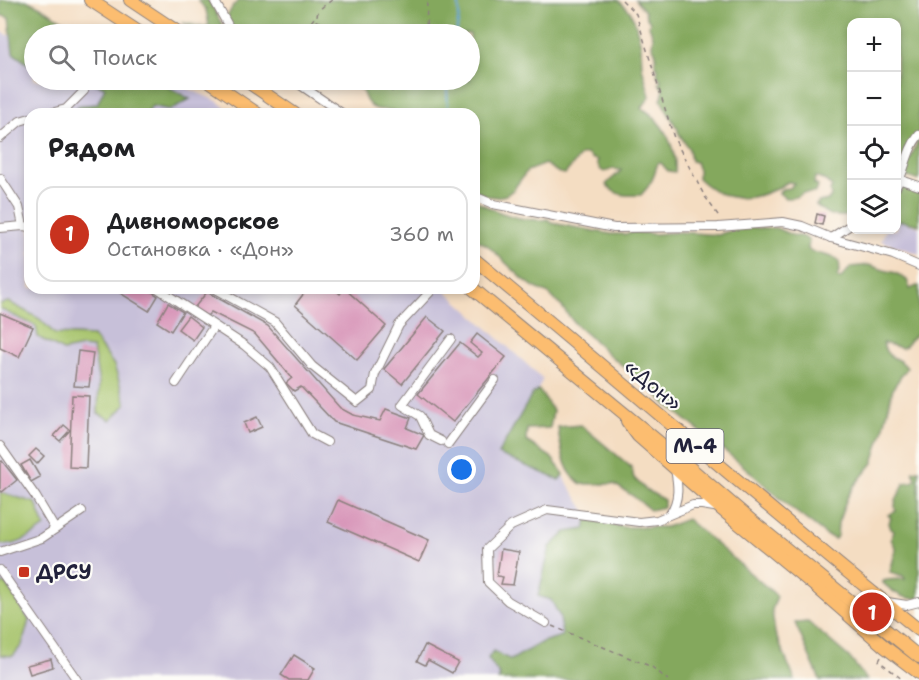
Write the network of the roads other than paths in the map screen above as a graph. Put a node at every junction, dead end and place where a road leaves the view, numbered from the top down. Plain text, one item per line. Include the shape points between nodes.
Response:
1 (90, 0) edge
2 (214, 0) edge
3 (134, 2) edge
4 (127, 24) edge
5 (166, 24) edge
6 (227, 24) edge
7 (223, 90) edge
8 (260, 90) edge
9 (308, 90) edge
10 (84, 91) dead end
11 (67, 108) edge
12 (249, 108) edge
13 (286, 108) edge
14 (334, 108) edge
15 (24, 120) edge
16 (919, 135) edge
17 (0, 138) edge
18 (0, 178) edge
19 (900, 180) edge
20 (901, 183) edge
21 (919, 186) edge
22 (480, 199) edge
23 (24, 221) edge
24 (24, 226) edge
25 (847, 227) edge
26 (0, 228) edge
27 (831, 238) junction
28 (480, 264) edge
29 (919, 266) edge
30 (166, 294) edge
31 (224, 294) edge
32 (428, 294) edge
33 (479, 294) edge
34 (214, 326) junction
35 (451, 339) dead end
36 (495, 380) dead end
37 (176, 383) dead end
38 (620, 410) junction
39 (327, 442) dead end
40 (0, 446) edge
41 (674, 468) junction
42 (720, 508) junction
43 (82, 511) dead end
44 (668, 517) junction
45 (55, 529) junction
46 (0, 552) edge
47 (1, 572) edge
48 (884, 602) junction
49 (919, 602) edge
50 (546, 623) road end
51 (919, 630) edge
52 (919, 657) edge
53 (919, 673) edge
54 (77, 680) edge

1 - 4 highway
2 - 6 street
3 - 5 highway
7 - 12 highway
8 - 13 highway
9 - 14 street
10 - 11 street
15 - 17 street
16 - 19 street
18 - 23 street
20 - 21 street
22 - 27 street via 614,228 783,222
24 - 26 street
25 - 27 street
27 - 29 street
28 - 48 highway, «Дон» / М-4
30 - 34 street
31 - 32 street via 275,322 312,366 357,402 372,390 375,374 399,325
33 - 38 highway, М-4
34 - 37 street
34 - 39 street via 270,367 312,434
35 - 36 street via 402,405 420,416 429,435 444,442
38 - 41 highway, М-4 via 638,436
38 - 52 highway, М-4
40 - 45 street
41 - 42 highway, М-4
41 - 44 street via 678,496
42 - 44 street via 693,506
42 - 53 highway, М-4
43 - 45 street
44 - 50 street via 639,522 547,510 511,526 487,549 488,582 508,601
45 - 46 street via 42,538
47 - 54 street
48 - 49 street
48 - 51 highway, «Дон» / М-4

